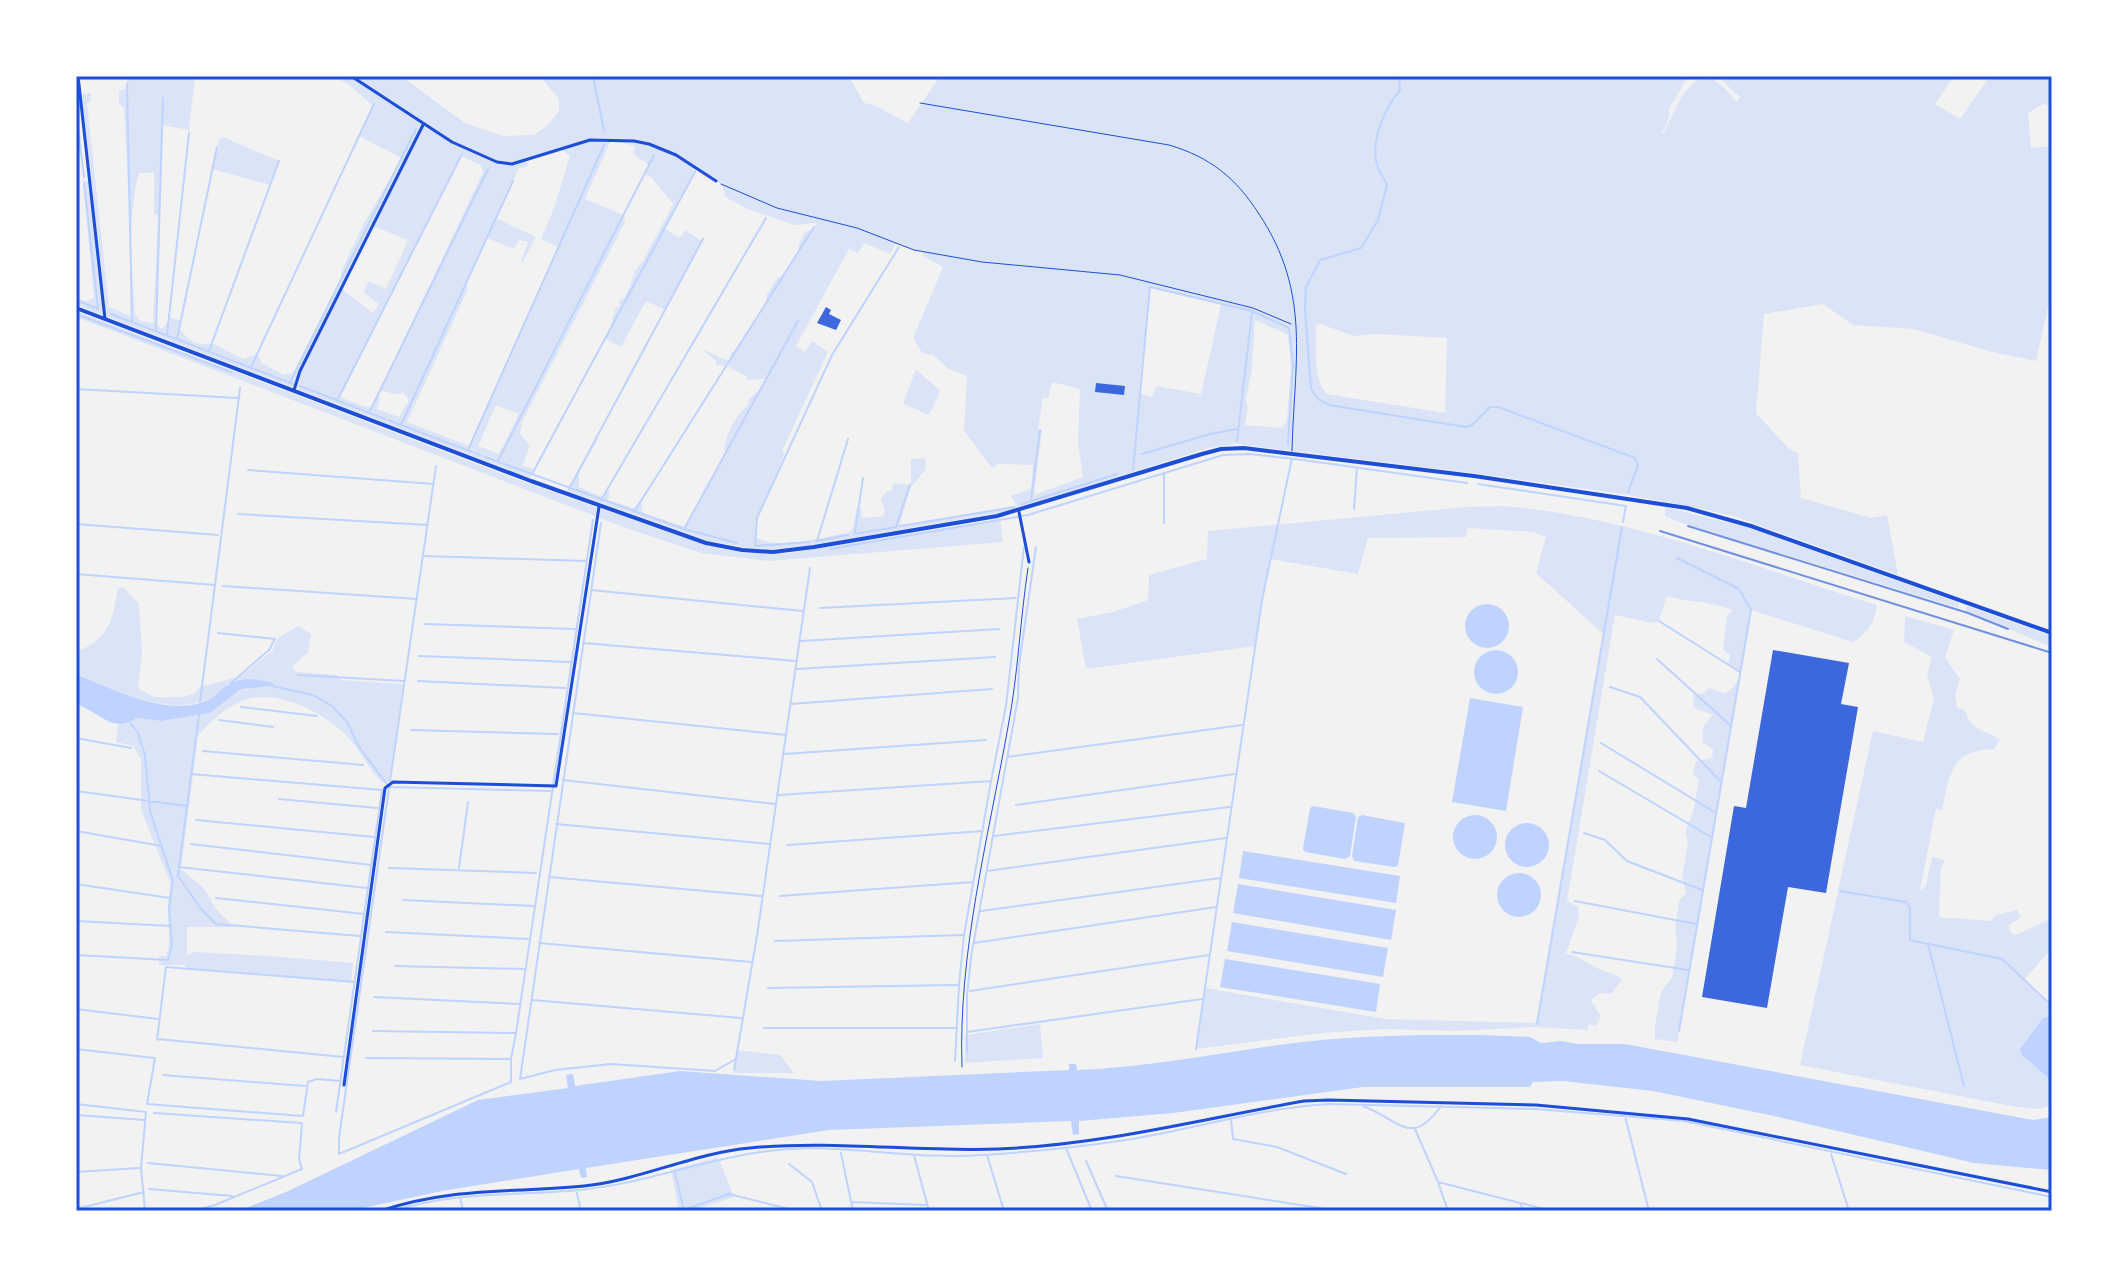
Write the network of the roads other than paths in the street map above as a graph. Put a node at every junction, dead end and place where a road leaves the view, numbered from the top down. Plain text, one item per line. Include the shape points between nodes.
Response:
1 (78, 76) edge
2 (351, 76) edge
3 (920, 103) dead end
4 (423, 125) junction
5 (716, 181) road end
6 (76, 308) edge
7 (105, 319) junction
8 (294, 390) junction
9 (1292, 453) junction
10 (600, 506) junction
11 (1019, 512) junction
12 (1029, 562) road end
13 (2052, 633) edge
14 (344, 1085) dead end
15 (2052, 1192) edge
16 (380, 1211) edge

1 - 7 street
2 - 4 street
3 - 9 lane via 1169,145 1210,161 1239,186 1277,244 1289,273 1298,355
4 - 5 street via 503,164 590,140 649,144
4 - 8 street
6 - 7 main road
7 - 8 main road
8 - 10 main road
9 - 11 main road via 1215,450
9 - 13 main road via 1696,510
10 - 11 main road via 706,543 763,552
10 - 14 street via 556,786 393,782 385,788
11 - 12 street
15 - 16 street via 1688,1119 1536,1105 1329,1100 1073,1143 955,1150 827,1144 744,1149 620,1180 462,1192

